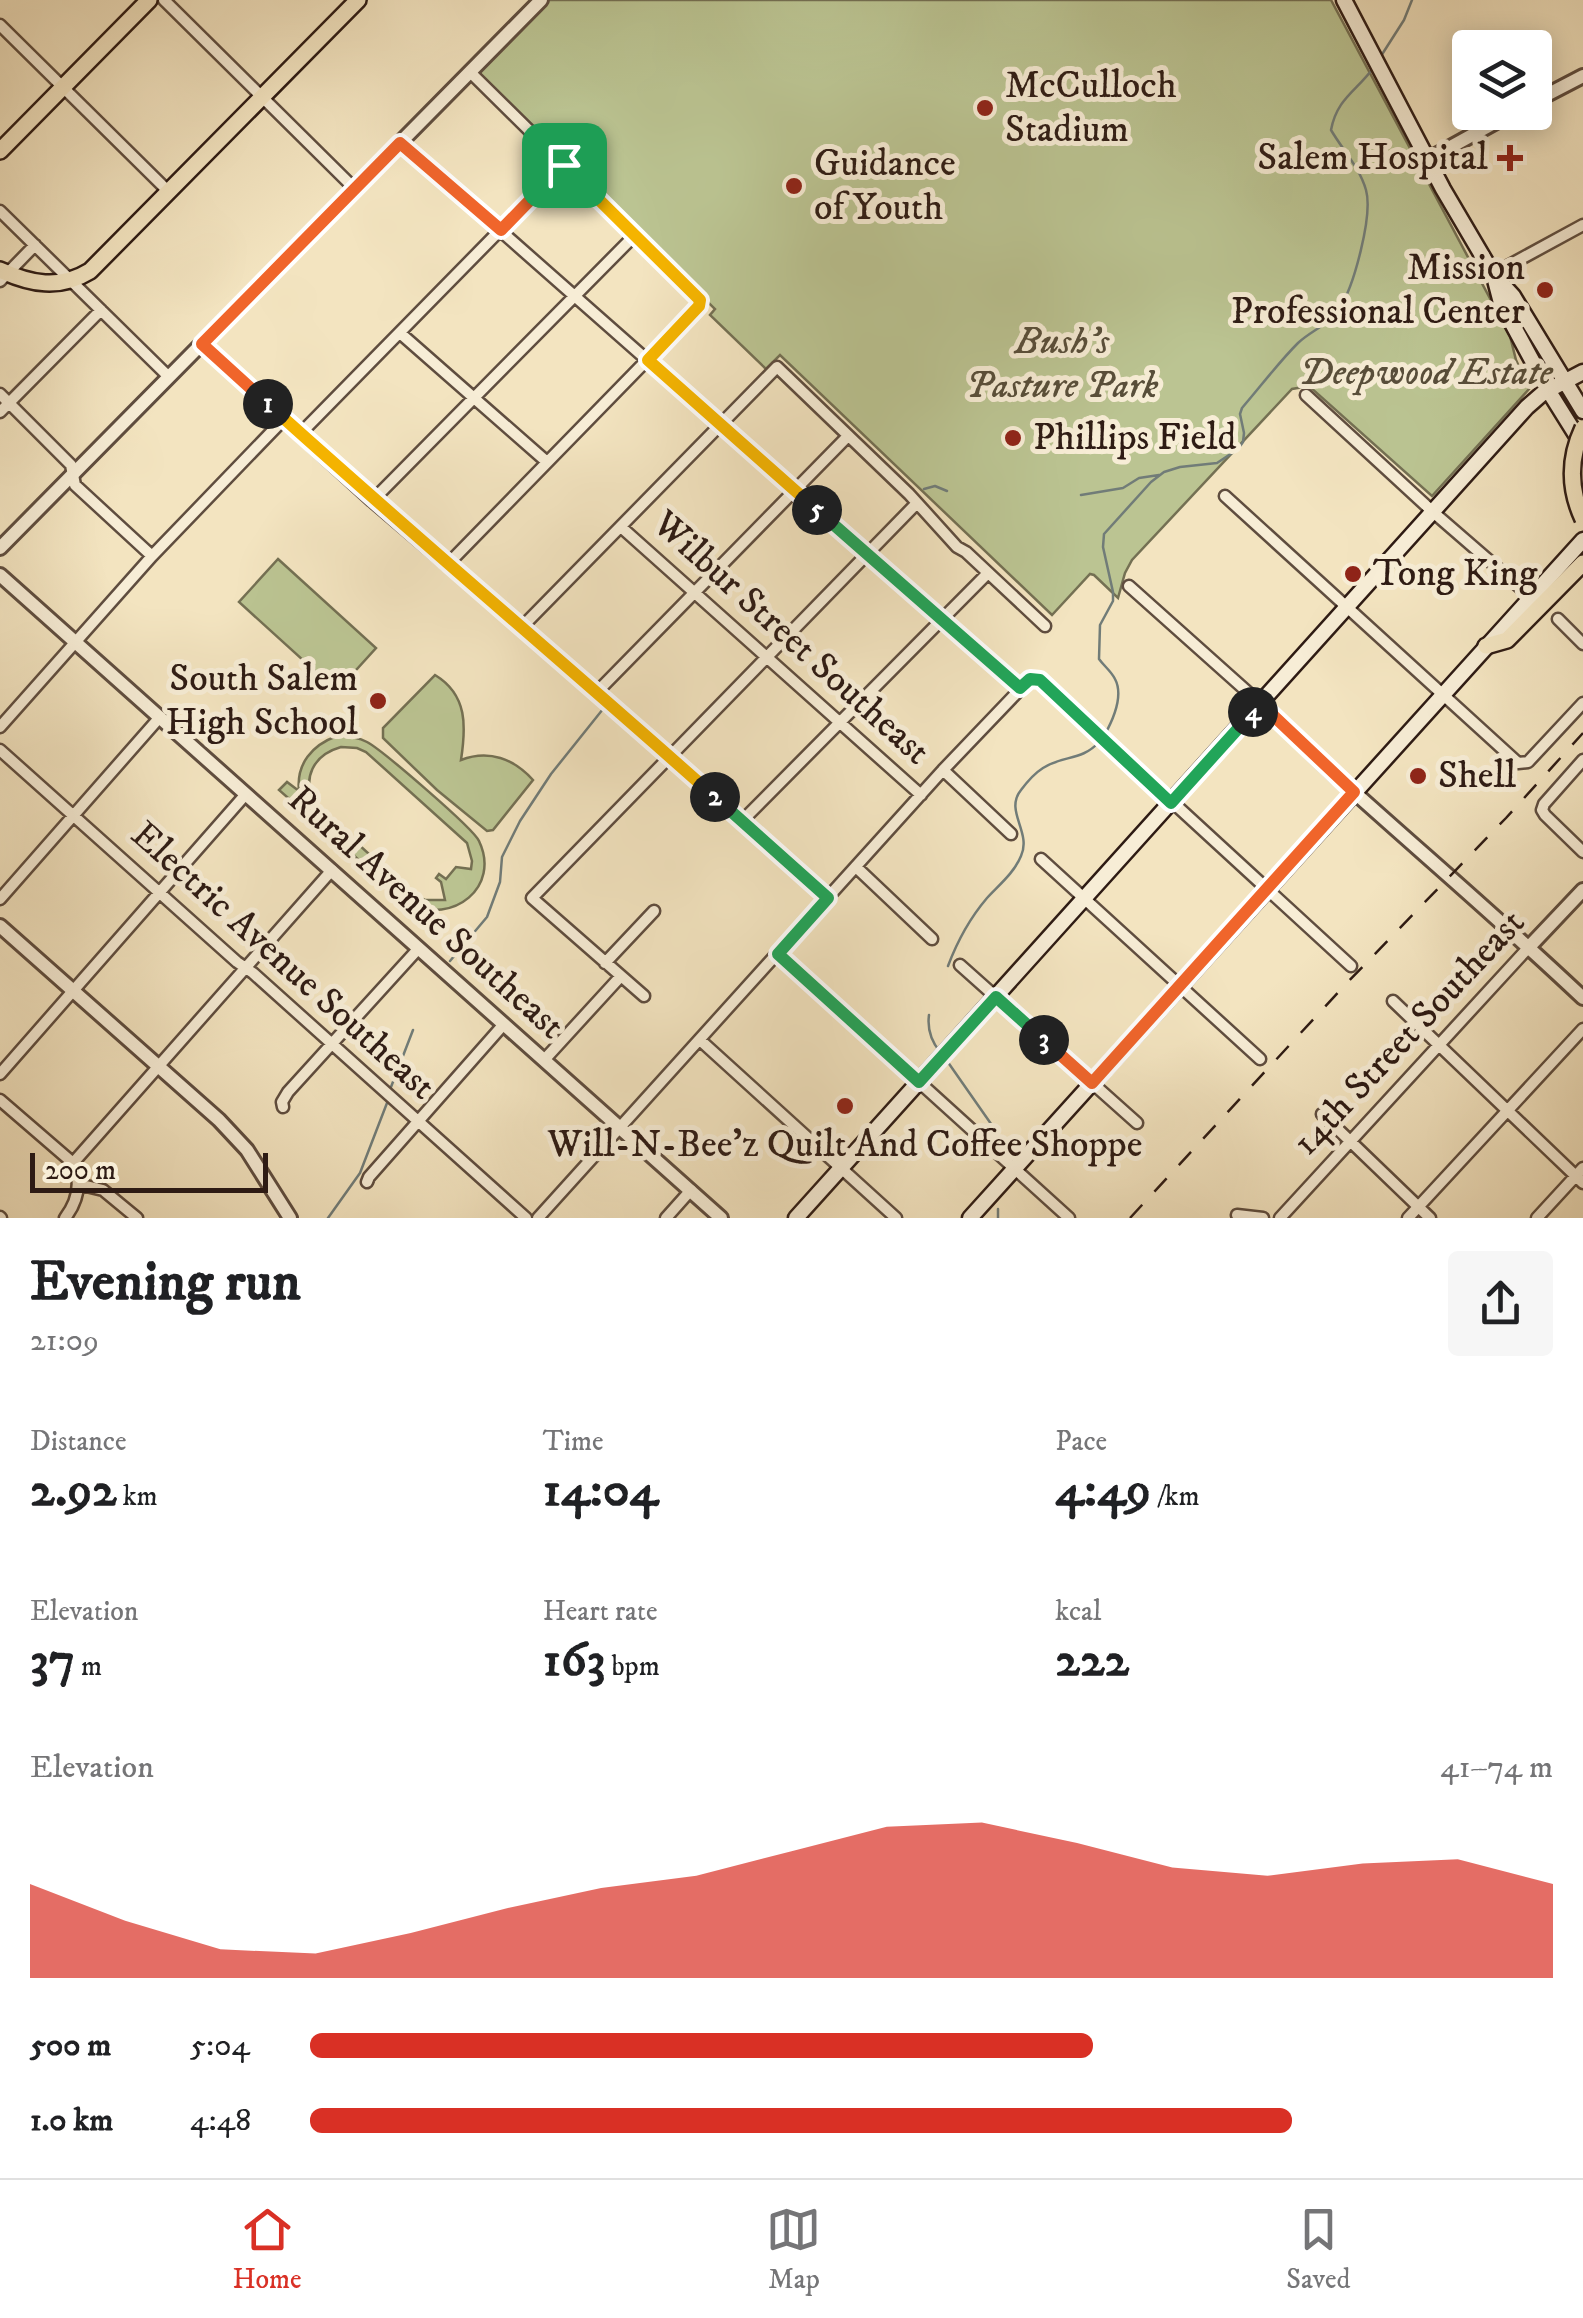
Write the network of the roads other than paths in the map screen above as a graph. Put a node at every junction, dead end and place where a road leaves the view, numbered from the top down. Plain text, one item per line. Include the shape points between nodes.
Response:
1 (149, 0) edge
2 (164, 0) edge
3 (541, 0) edge
4 (1344, 0) edge
5 (356, 1) edge
6 (0, 25) edge
7 (470, 72) junction
8 (1583, 76) edge
9 (62, 88) junction
10 (1552, 92) edge
11 (262, 98) junction
12 (1482, 130) edge
13 (400, 143) junction
14 (0, 150) edge
15 (1428, 160) junction
16 (564, 165) junction
17 (354, 189) junction
18 (168, 192) junction
19 (0, 211) edge
20 (1583, 226) edge
21 (501, 230) junction
22 (635, 235) junction
23 (35, 245) junction
24 (2, 274) edge
25 (1493, 274) junction
26 (70, 280) junction
27 (574, 296) junction
28 (101, 310) junction
29 (400, 334) junction
30 (202, 344) junction
31 (648, 360) junction
32 (1583, 372) edge
33 (169, 377) junction
34 (1565, 382) junction
35 (1548, 390) junction
36 (0, 394) edge
37 (1306, 395) dead end
38 (472, 399) junction
39 (9, 403) junction
40 (1583, 411) edge
41 (0, 412) edge
42 (284, 419) junction
43 (721, 426) junction
44 (1583, 428) edge
45 (300, 434) junction
46 (848, 436) junction
47 (1583, 446) edge
48 (547, 462) junction
49 (72, 474) junction
50 (796, 491) junction
51 (1225, 496) dead end
52 (372, 500) junction
53 (918, 503) junction
54 (1433, 512) junction
55 (1583, 519) edge
56 (621, 526) junction
57 (1583, 540) edge
58 (0, 548) edge
59 (868, 555) junction
60 (152, 556) junction
61 (1583, 563) edge
62 (448, 564) junction
63 (988, 573) junction
64 (0, 575) edge
65 (1129, 586) dead end
66 (694, 592) junction
67 (1531, 597) junction
68 (1347, 608) junction
69 (941, 619) junction
70 (1558, 619) dead end
71 (1045, 626) dead end
72 (522, 627) junction
73 (76, 642) junction
74 (1583, 644) edge
75 (1486, 646) junction
76 (767, 658) junction
77 (1020, 688) junction
78 (597, 692) junction
79 (1443, 695) junction
80 (1583, 703) edge
81 (1261, 704) junction
82 (160, 718) junction
83 (841, 722) junction
84 (0, 727) edge
85 (0, 750) edge
86 (668, 756) junction
87 (1583, 760) edge
88 (943, 770) junction
89 (1354, 792) junction
90 (246, 794) junction
91 (921, 795) junction
92 (1171, 803) junction
93 (74, 815) junction
94 (742, 821) junction
95 (1010, 834) dead end
96 (1583, 852) edge
97 (1042, 859) dead end
98 (856, 867) junction
99 (332, 870) junction
100 (1266, 890) junction
101 (1583, 890) edge
102 (160, 892) junction
103 (828, 898) junction
104 (0, 899) edge
105 (1084, 899) junction
106 (654, 910) dead end
107 (0, 926) edge
108 (932, 939) dead end
109 (1530, 947) junction
110 (419, 948) junction
111 (778, 954) junction
112 (606, 962) junction
113 (960, 965) dead end
114 (1352, 966) dead end
115 (246, 968) junction
116 (621, 976) junction
117 (1180, 986) junction
118 (73, 990) junction
119 (644, 996) dead end
120 (996, 997) junction
121 (1583, 998) edge
122 (1393, 1001) dead end
123 (504, 1024) junction
124 (1583, 1029) edge
125 (700, 1040) junction
126 (332, 1045) junction
127 (1439, 1045) junction
128 (1260, 1058) dead end
129 (545, 1060) junction
130 (159, 1067) junction
131 (0, 1074) edge
132 (919, 1082) junction
133 (1092, 1083) junction
134 (0, 1100) edge
135 (282, 1107) dead end
136 (1507, 1110) junction
137 (1322, 1114) dead end
138 (417, 1121) junction
139 (1136, 1123) dead end
140 (620, 1127) junction
141 (1350, 1141) junction
142 (73, 1163) junction
143 (840, 1168) junction
144 (1014, 1169) junction
145 (1581, 1176) edge
146 (367, 1182) dead end
147 (78, 1184) junction
148 (690, 1190) junction
149 (1418, 1207) junction
150 (1237, 1215) dead end
151 (65, 1218) edge
152 (137, 1218) edge
153 (290, 1218) edge
154 (526, 1218) edge
155 (538, 1218) edge
156 (666, 1218) edge
157 (721, 1218) edge
158 (796, 1218) edge
159 (896, 1218) edge
160 (970, 1218) edge
161 (1069, 1218) edge
162 (1263, 1218) edge
163 (1280, 1218) edge
164 (1408, 1218) edge
165 (1430, 1218) edge
166 (1537, 1218) edge

1 - 9 main road
2 - 11 street
3 - 7 street
4 - 15 main road
5 - 11 main road
6 - 9 street
7 - 13 street
7 - 16 street
8 - 10 street
9 - 14 main road
9 - 18 street
11 - 17 street
11 - 18 main road
12 - 15 street
13 - 17 street
13 - 21 street
15 - 25 main road
16 - 21 street
16 - 22 street
17 - 30 street
18 - 26 main road via 90,271
19 - 23 street
20 - 25 street
21 - 27 street
21 - 29 street
22 - 27 street
22 - 31 street via 700,303
23 - 24 street
23 - 26 street
24 - 26 main road via 47,284
25 - 34 main road
25 - 35 main road
26 - 28 street
27 - 31 street
27 - 38 street
28 - 33 street
28 - 39 street
29 - 38 street
29 - 45 street
30 - 33 street
30 - 42 street
31 - 43 street
31 - 48 street
32 - 34 main road
33 - 49 street
34 - 35 main road
34 - 40 main road
35 - 47 main road
35 - 54 main road
36 - 39 street
37 - 54 street
38 - 48 street
38 - 52 street
39 - 41 street
39 - 49 street
42 - 45 street
42 - 60 street
43 - 46 street via 777,367
43 - 50 street
43 - 56 street
44 - 55 main road, bridge via 1572,470
45 - 52 street
46 - 50 street
46 - 53 street
48 - 62 street
49 - 58 street
49 - 60 street via 75,485
50 - 59 street
50 - 66 street
51 - 68 street
52 - 62 street
53 - 59 street
53 - 63 street
54 - 67 street
54 - 68 main road
56 - 66 street, Wilbur Street Southeast
56 - 72 street
57 - 67 main road
59 - 69 street
59 - 76 street
60 - 73 street
61 - 75 main road via 1507,640
62 - 72 street
63 - 69 street
63 - 71 street
64 - 73 street, Rural Avenue Southeast
65 - 81 street
66 - 76 street, Wilbur Street Southeast
66 - 78 street
67 - 75 main road
68 - 79 street
68 - 81 main road
69 - 77 street
69 - 83 street
70 - 74 street
72 - 78 street
73 - 82 street, Rural Avenue Southeast
73 - 84 street
75 - 79 main road
76 - 83 street, Wilbur Street Southeast
76 - 86 street
77 - 88 street
77 - 92 street via 1040,680
78 - 86 street
79 - 80 street via 1521,764
79 - 89 main road
81 - 89 street
81 - 92 main road
82 - 90 street, Rural Avenue Southeast
82 - 93 street
83 - 91 street, Wilbur Street Southeast
83 - 94 street
85 - 93 street, Electric Avenue Southeast
86 - 94 street
86 - 112 street via 532,898
87 - 96 street via 1542,810
88 - 91 street
88 - 95 street, Wilbur Street Southeast
89 - 100 main road
89 - 109 street
90 - 99 street, Rural Avenue Southeast
90 - 102 street
91 - 98 street
92 - 100 street
92 - 105 main road
93 - 102 street, Electric Avenue Southeast
93 - 104 street
94 - 103 street
97 - 105 street
98 - 103 street
98 - 108 street
99 - 110 street, Rural Avenue Southeast
99 - 115 street
100 - 114 street
100 - 117 main road
101 - 109 street, 14th Street Southeast
102 - 115 street, Electric Avenue Southeast
102 - 118 street
103 - 111 street
105 - 117 street
105 - 120 main road
106 - 112 street
107 - 118 street
109 - 121 street
109 - 127 street, 14th Street Southeast
110 - 123 street, Rural Avenue Southeast
110 - 126 street
111 - 125 street
111 - 132 street
112 - 116 street
113 - 120 street
115 - 126 street, Electric Avenue Southeast
115 - 130 street
116 - 119 street
116 - 129 street
117 - 128 street
117 - 133 main road
118 - 130 street
118 - 131 street
120 - 132 main road
120 - 133 street
122 - 127 street
123 - 129 street, Rural Avenue Southeast
123 - 138 street
124 - 136 street
125 - 140 street
125 - 143 street
126 - 135 street
126 - 138 street, Electric Avenue Southeast
127 - 136 street
127 - 141 street, 14th Street Southeast
129 - 140 street, Rural Avenue Southeast
130 - 142 street
130 - 153 street via 235,1136
132 - 143 main road
132 - 144 street
133 - 139 street
133 - 144 main road
134 - 142 street
136 - 145 street
136 - 149 street
137 - 141 street
138 - 146 street
138 - 154 street, Electric Avenue Southeast
140 - 148 street, Rural Avenue Southeast
140 - 155 street
141 - 149 street
141 - 163 street, 14th Street Southeast
142 - 147 street
143 - 158 main road
143 - 159 street
144 - 160 main road
144 - 161 street
145 - 166 street
147 - 151 street
147 - 152 street via 103,1190
148 - 156 street
148 - 157 street, Rural Avenue Southeast
149 - 164 street
149 - 165 street
150 - 162 street

